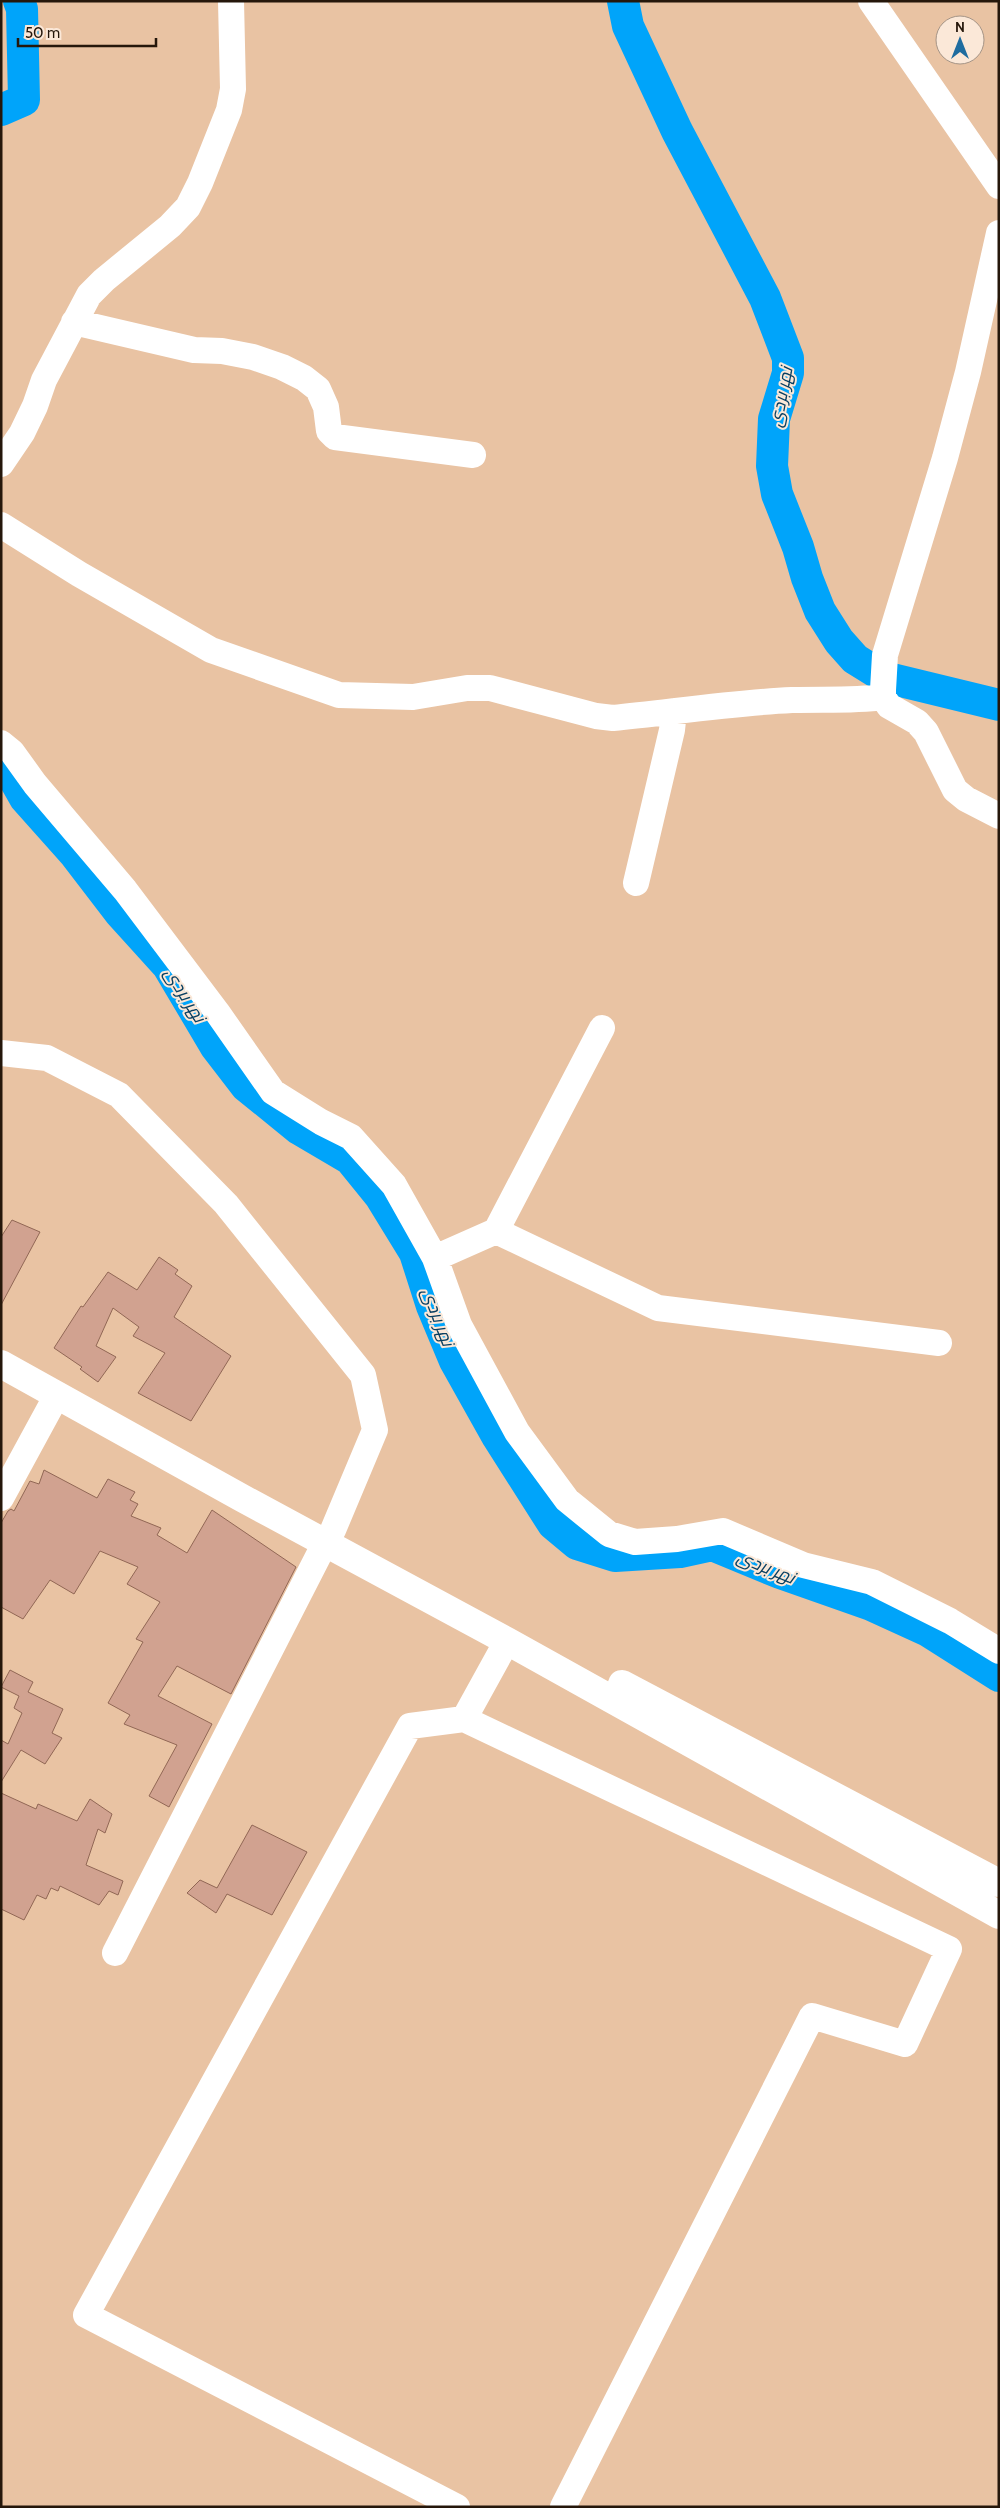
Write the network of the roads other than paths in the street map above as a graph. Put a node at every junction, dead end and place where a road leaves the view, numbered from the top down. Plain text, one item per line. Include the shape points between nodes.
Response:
1 (230, 1) edge
2 (871, 1) edge
3 (999, 186) edge
4 (999, 233) edge
5 (74, 322) junction
6 (473, 455) dead end
7 (1, 464) edge
8 (1, 525) edge
9 (883, 693) junction
10 (674, 711) junction
11 (1, 742) edge
12 (999, 816) edge
13 (636, 883) dead end
14 (602, 1028) dead end
15 (1, 1053) edge
16 (496, 1231) junction
17 (435, 1258) junction
18 (939, 1343) dead end
19 (1, 1344) edge
20 (1, 1364) edge
21 (57, 1395) junction
22 (1, 1498) edge
23 (329, 1536) junction
24 (507, 1641) junction
25 (999, 1651) edge
26 (464, 1719) junction
27 (999, 1883) edge
28 (999, 1914) edge
29 (115, 1953) dead end
30 (457, 2507) edge
31 (562, 2507) edge

1 - 5 street via 233,89 229,110 200,183 188,206 170,226 89,295
2 - 3 street
4 - 9 street via 968,372 885,655
5 - 6 street via 194,350 253,357 282,367 318,389 326,407 329,431 335,437
5 - 7 street via 44,380 22,433
8 - 10 street via 211,650 339,695 413,697 468,688 490,688 596,716 613,718
9 - 10 street via 865,700 784,701
9 - 12 street via 889,706 917,722 926,732 955,790
10 - 13 street
11 - 17 street via 125,890 273,1092 351,1137 394,1185
14 - 16 street
15 - 23 street via 47,1058 118,1095 226,1204 363,1375 375,1430
16 - 17 street
16 - 18 street via 658,1308
17 - 25 street via 459,1325 517,1432 567,1500 609,1534 635,1542 723,1531 803,1565 872,1582 950,1621
19 - 23 main road via 246,1484
20 - 21 main road
21 - 22 street
21 - 23 main road
23 - 24 main road
23 - 27 main road
23 - 29 street
24 - 26 street
24 - 28 main road
26 - 30 street via 410,1726 86,2315
26 - 31 street via 949,1949 905,2044 812,2016

